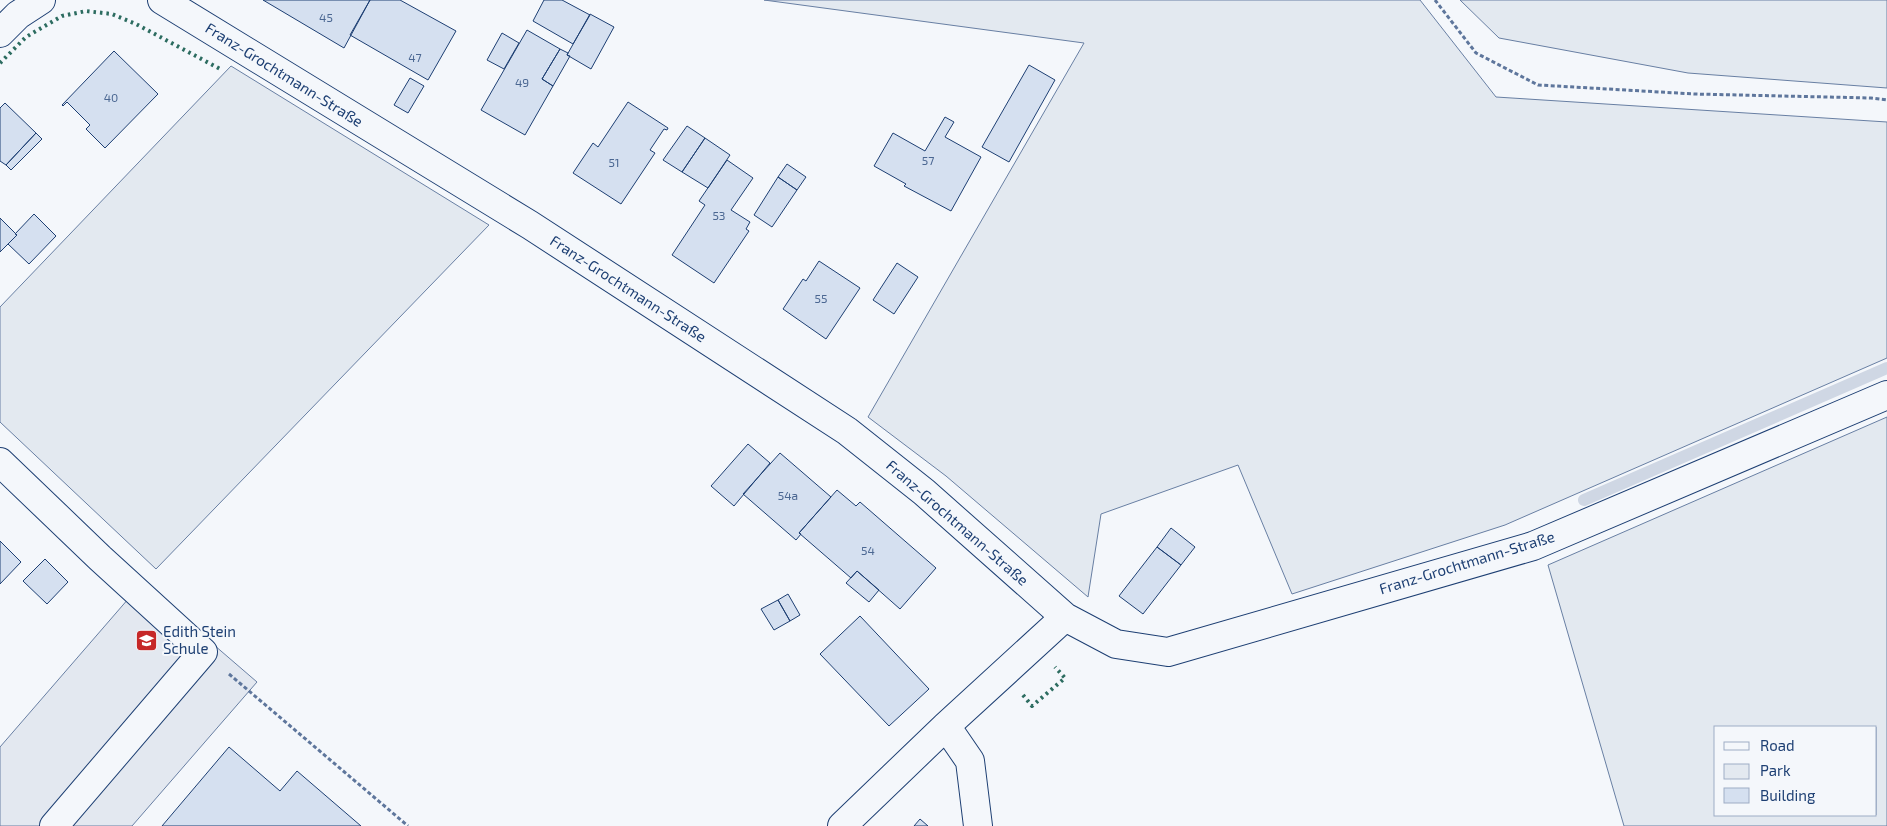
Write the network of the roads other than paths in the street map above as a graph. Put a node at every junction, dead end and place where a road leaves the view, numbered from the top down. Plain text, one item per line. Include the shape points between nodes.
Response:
1 (41, 0) edge
2 (162, 0) edge
3 (0, 33) edge
4 (1887, 395) edge
5 (0, 462) edge
6 (1065, 617) junction
7 (946, 726) junction
8 (54, 826) edge
9 (842, 826) edge
10 (978, 826) edge

1 - 3 street via 18,15
2 - 6 street, Franz-Grochtmann-Straße via 530,225 847,431 924,492
4 - 6 street, Franz-Grochtmann-Straße via 1533,546 1168,652 1116,644
5 - 8 street via 203,652
6 - 7 street
7 - 9 street
7 - 10 street via 970,761

